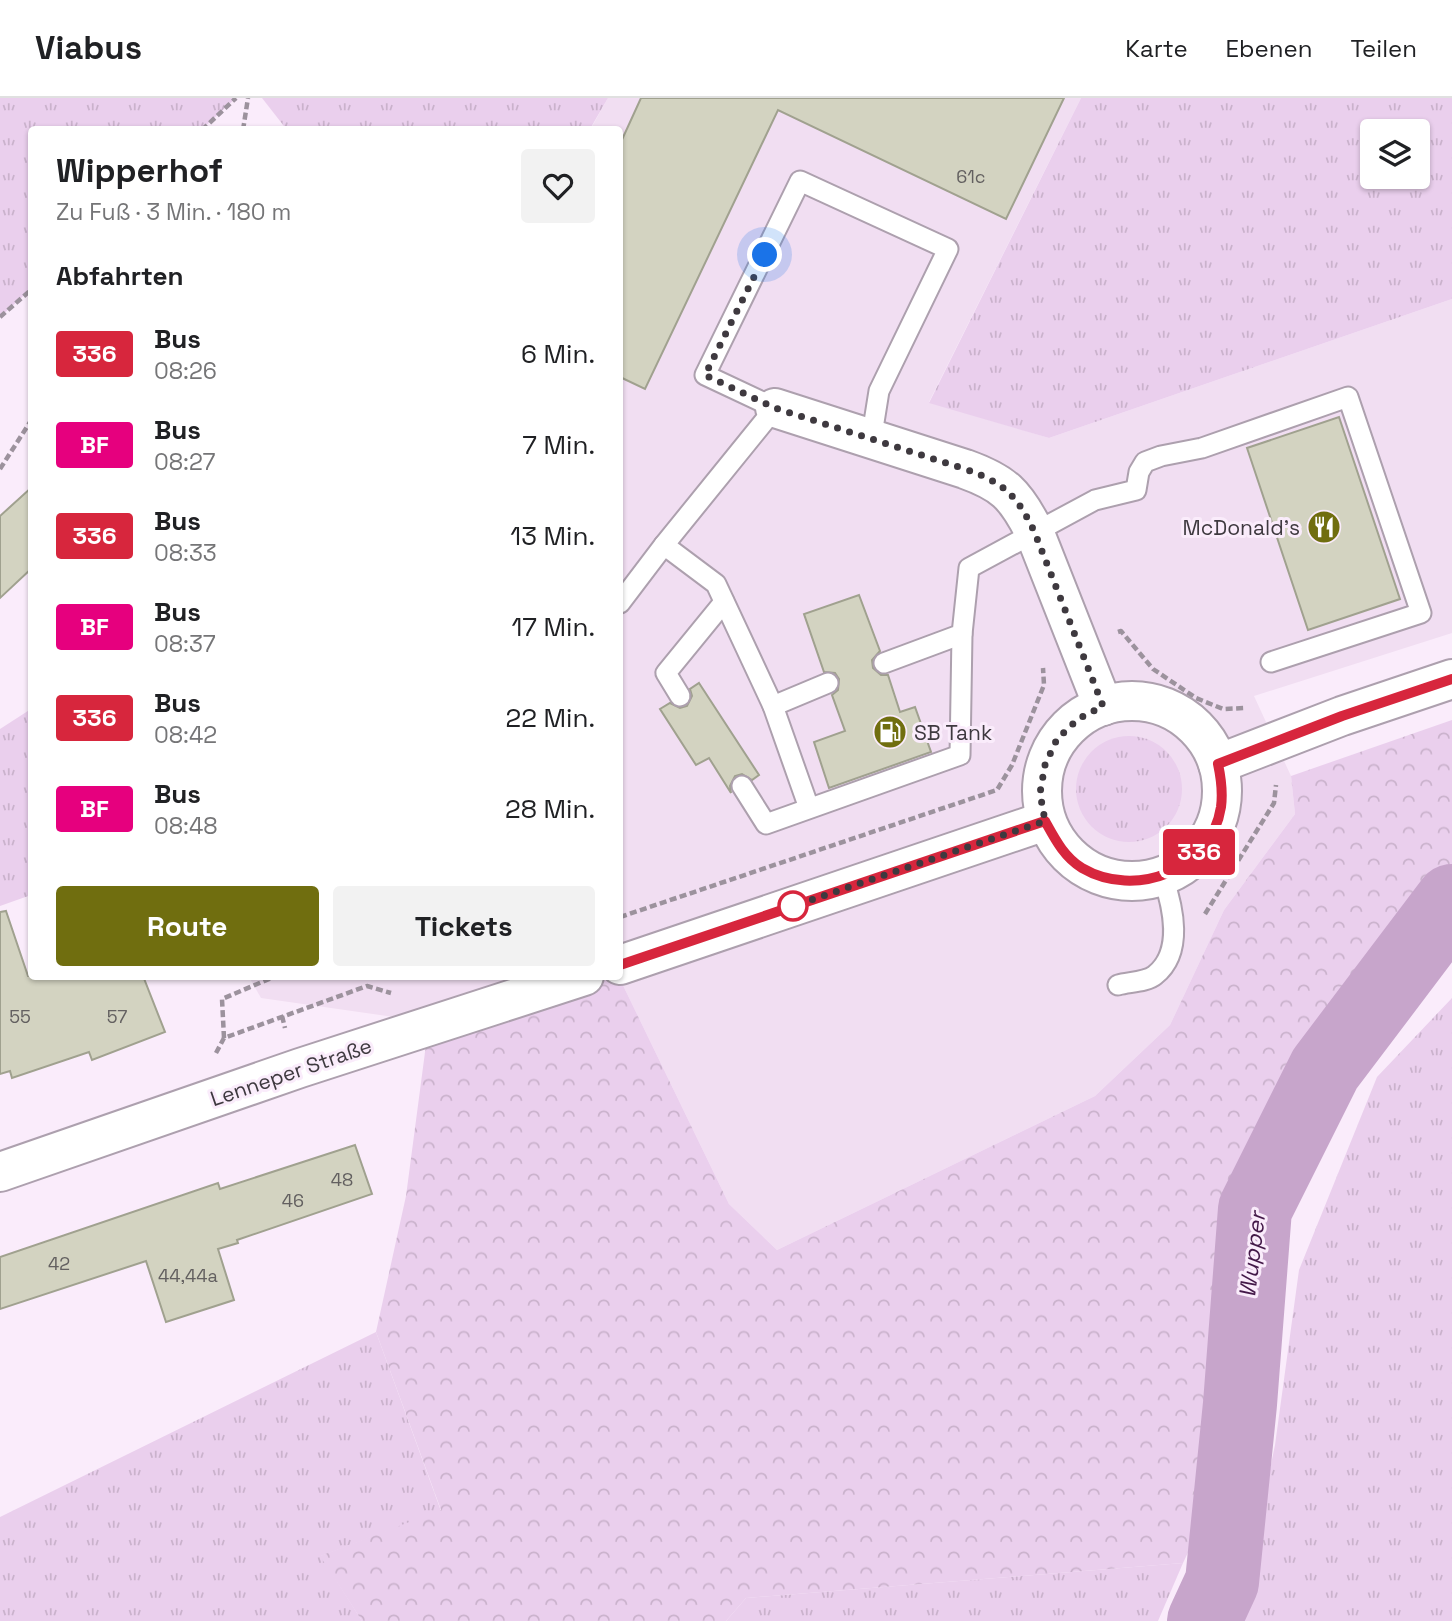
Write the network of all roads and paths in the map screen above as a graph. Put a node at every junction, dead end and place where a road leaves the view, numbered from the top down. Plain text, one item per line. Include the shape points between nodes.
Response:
1 (236, 98) edge
2 (248, 98) edge
3 (206, 126) edge
4 (244, 126) edge
5 (28, 292) edge
6 (0, 317) edge
7 (775, 408) junction
8 (28, 425) edge
9 (871, 441) junction
10 (0, 469) edge
11 (1034, 531) junction
12 (664, 545) junction
13 (623, 599) edge
14 (724, 602) junction
15 (1121, 631) dead end
16 (962, 634) junction
17 (1271, 662) dead end
18 (884, 663) dead end
19 (1043, 664) dead end
20 (1452, 679) edge
21 (828, 683) dead end
22 (680, 696) dead end
23 (773, 706) junction
24 (1103, 706) junction
25 (1269, 743) junction
26 (1218, 764) junction
27 (741, 786) dead end
28 (809, 808) junction
29 (1045, 821) junction
30 (1163, 877) junction
31 (1210, 906) dead end
32 (623, 916) edge
33 (623, 964) edge
34 (267, 980) edge
35 (572, 980) edge
36 (1118, 985) dead end
37 (403, 990) dead end
38 (282, 1016) junction
39 (285, 1028) dead end
40 (224, 1038) junction
41 (215, 1056) dead end
42 (0, 1172) edge

1 - 3 path
2 - 4 path
5 - 6 path
7 - 9 main road
7 - 9 lane via 705,375 800,181 948,249 879,391
7 - 12 lane
8 - 10 path
9 - 11 main road via 996,481 1021,508
11 - 16 lane via 969,568
11 - 17 lane via 1095,500 1136,490 1145,462 1202,448 1348,397 1421,613
11 - 24 main road
12 - 13 lane
12 - 14 lane via 716,584
14 - 22 lane via 666,673
14 - 23 lane
15 - 25 path via 1153,669 1196,698 1223,709 1254,708
16 - 18 lane
16 - 28 lane via 960,755
19 - 32 path via 1044,685 997,790
20 - 25 main road
21 - 23 lane
23 - 28 lane
24 - 26 main road via 1131,700 1168,709 1205,738
24 - 29 main road via 1078,719 1057,739 1045,765 1040,793
25 - 26 main road
25 - 31 path via 1276,781 1273,803
26 - 30 main road via 1222,797 1213,831 1184,866
27 - 28 lane via 766,824
29 - 30 main road via 1059,846 1080,867 1106,878 1135,882
29 - 33 main road
30 - 36 lane via 1175,936 1166,963 1154,977
34 - 40 path via 222,999
35 - 42 main road, Lenneper Straße
37 - 38 path via 390,994 367,986
38 - 39 path
38 - 40 path
40 - 41 path

